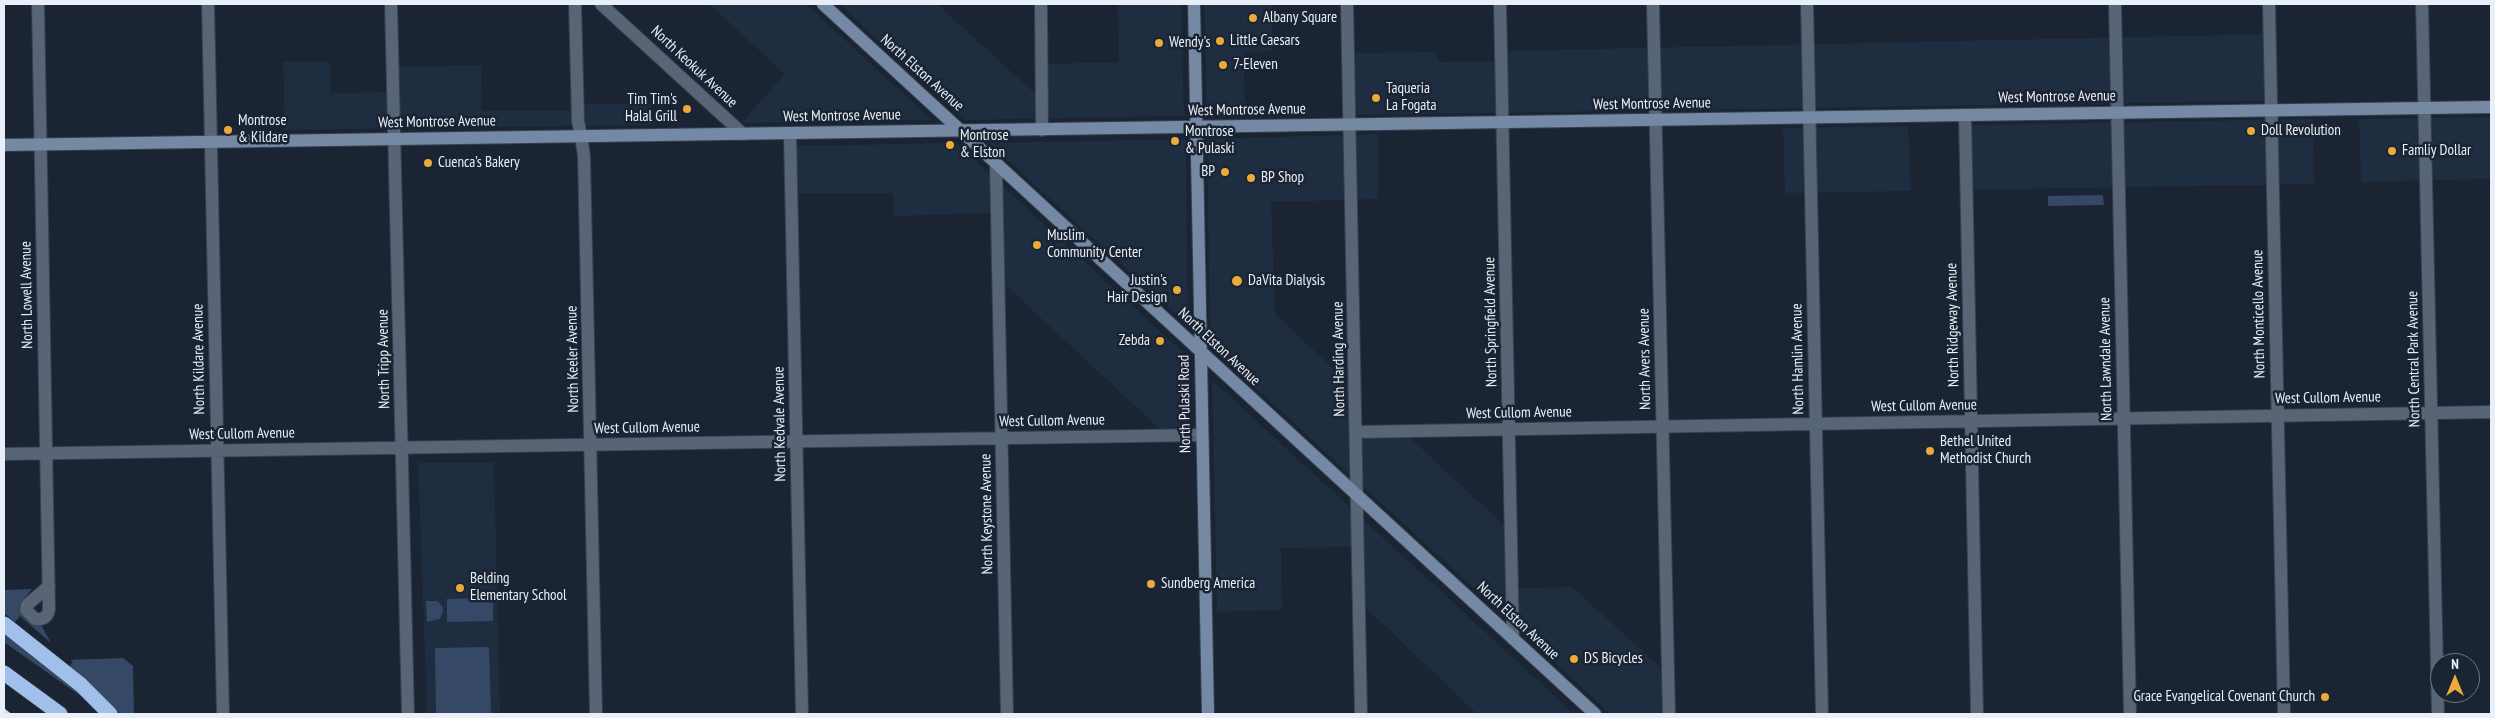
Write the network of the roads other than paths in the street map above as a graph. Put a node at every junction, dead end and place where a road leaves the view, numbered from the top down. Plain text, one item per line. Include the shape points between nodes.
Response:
1 (38, 4) edge
2 (208, 4) edge
3 (391, 4) edge
4 (575, 4) edge
5 (601, 4) edge
6 (823, 4) edge
7 (1040, 4) edge
8 (1194, 4) edge
9 (1347, 4) edge
10 (1500, 4) edge
11 (1654, 4) edge
12 (1807, 4) edge
13 (2115, 4) edge
14 (2269, 4) edge
15 (2422, 4) edge
16 (2491, 106) edge
17 (2424, 108) junction
18 (2271, 110) junction
19 (2117, 113) junction
20 (1965, 115) junction
21 (1809, 118) junction
22 (1656, 120) junction
23 (1503, 122) junction
24 (1350, 125) junction
25 (1196, 127) junction
26 (1042, 130) junction
27 (962, 131) junction
28 (790, 133) junction
29 (743, 134) junction
30 (581, 136) junction
31 (394, 139) junction
32 (211, 142) junction
33 (42, 144) junction
34 (4, 145) edge
35 (996, 163) junction
36 (1200, 352) junction
37 (2491, 412) edge
38 (2431, 413) junction
39 (2278, 416) junction
40 (2124, 418) junction
41 (1972, 421) junction
42 (1816, 424) junction
43 (1662, 427) junction
44 (1509, 430) junction
45 (1356, 432) junction
46 (1201, 435) junction
47 (1001, 438) junction
48 (796, 442) junction
49 (591, 445) junction
50 (402, 448) junction
51 (217, 450) junction
52 (46, 453) junction
53 (4, 454) edge
54 (1357, 497) junction
55 (49, 586) dead end
56 (4, 624) edge
57 (1514, 639) junction
58 (4, 673) edge
59 (26, 690) junction
60 (39, 714) edge
61 (60, 714) edge
62 (110, 714) edge
63 (223, 714) edge
64 (408, 714) edge
65 (596, 714) edge
66 (802, 714) edge
67 (1007, 714) edge
68 (1208, 714) edge
69 (1361, 714) edge
70 (1595, 714) edge
71 (1669, 714) edge
72 (1822, 714) edge
73 (1977, 714) edge
74 (2130, 714) edge
75 (2284, 714) edge
76 (2438, 714) edge

1 - 33 street, North Lowell Avenue
2 - 32 street, North Kildare Avenue
3 - 31 street, North Tripp Avenue
4 - 30 street, North Keeler Avenue
5 - 29 street, North Keokuk Avenue
6 - 27 main road, North Elston Avenue
7 - 26 street
8 - 25 main road, North Pulaski Road
9 - 24 street, North Harding Avenue
10 - 23 street, North Springfield Avenue
11 - 22 street, North Avers Avenue
12 - 21 street, North Hamlin Avenue
13 - 19 street, North Lawndale Avenue
14 - 18 street, North Monticello Avenue
15 - 17 street, North Central Park Avenue
16 - 17 main road, West Montrose Avenue
17 - 18 main road, West Montrose Avenue
17 - 38 street, North Central Park Avenue
18 - 19 main road, West Montrose Avenue
18 - 39 street, North Monticello Avenue
19 - 20 main road, West Montrose Avenue
19 - 40 street, North Lawndale Avenue
20 - 21 main road, West Montrose Avenue
20 - 41 street, North Ridgeway Avenue
21 - 22 main road, West Montrose Avenue
21 - 42 street, North Hamlin Avenue
22 - 23 main road, West Montrose Avenue
22 - 43 street, North Avers Avenue
23 - 24 main road, West Montrose Avenue
23 - 44 street, North Springfield Avenue
24 - 25 main road, West Montrose Avenue
24 - 45 street, North Harding Avenue
25 - 26 main road, West Montrose Avenue
25 - 36 main road, North Pulaski Road
26 - 27 main road, West Montrose Avenue
27 - 28 main road, West Montrose Avenue
27 - 35 main road, North Elston Avenue
28 - 29 main road, West Montrose Avenue
28 - 48 street, North Kedvale Avenue
29 - 30 main road, West Montrose Avenue
30 - 31 main road, West Montrose Avenue
30 - 49 street, North Keeler Avenue
31 - 32 main road, West Montrose Avenue
31 - 50 street, North Tripp Avenue
32 - 33 main road, West Montrose Avenue
32 - 51 street, North Kildare Avenue
33 - 34 main road, West Montrose Avenue
33 - 52 street, North Lowell Avenue
35 - 36 main road, North Elston Avenue
35 - 47 street, North Keystone Avenue
36 - 46 main road, North Pulaski Road
36 - 54 main road, North Elston Avenue
37 - 38 street, West Cullom Avenue
38 - 39 street, West Cullom Avenue
38 - 76 street, North Central Park Avenue
39 - 40 street, West Cullom Avenue
39 - 75 street, North Monticello Avenue
40 - 41 street, West Cullom Avenue
40 - 74 street, North Lawndale Avenue
41 - 42 street, West Cullom Avenue
41 - 73 street, North Ridgeway Avenue
42 - 43 street, West Cullom Avenue
42 - 72 street, North Hamlin Avenue
43 - 44 street, West Cullom Avenue
43 - 71 street, North Avers Avenue
44 - 45 street, West Cullom Avenue
44 - 57 street, North Springfield Avenue
45 - 54 street, North Harding Avenue
46 - 47 street, West Cullom Avenue
46 - 68 main road, North Pulaski Road
47 - 48 street, West Cullom Avenue
47 - 67 street, North Keystone Avenue
48 - 49 street, West Cullom Avenue
48 - 66 street, North Kedvale Avenue
49 - 50 street, West Cullom Avenue
49 - 65 street, North Keeler Avenue
50 - 51 street, West Cullom Avenue
50 - 64 street, North Tripp Avenue
51 - 52 street, West Cullom Avenue
51 - 63 street, North Kildare Avenue
52 - 53 street, West Cullom Avenue
52 - 55 street, North Lowell Avenue
54 - 57 main road, North Elston Avenue
54 - 69 street, North Harding Avenue
56 - 62 highway via 81,685
57 - 70 main road, North Elston Avenue
58 - 59 highway
59 - 60 highway
59 - 61 highway

